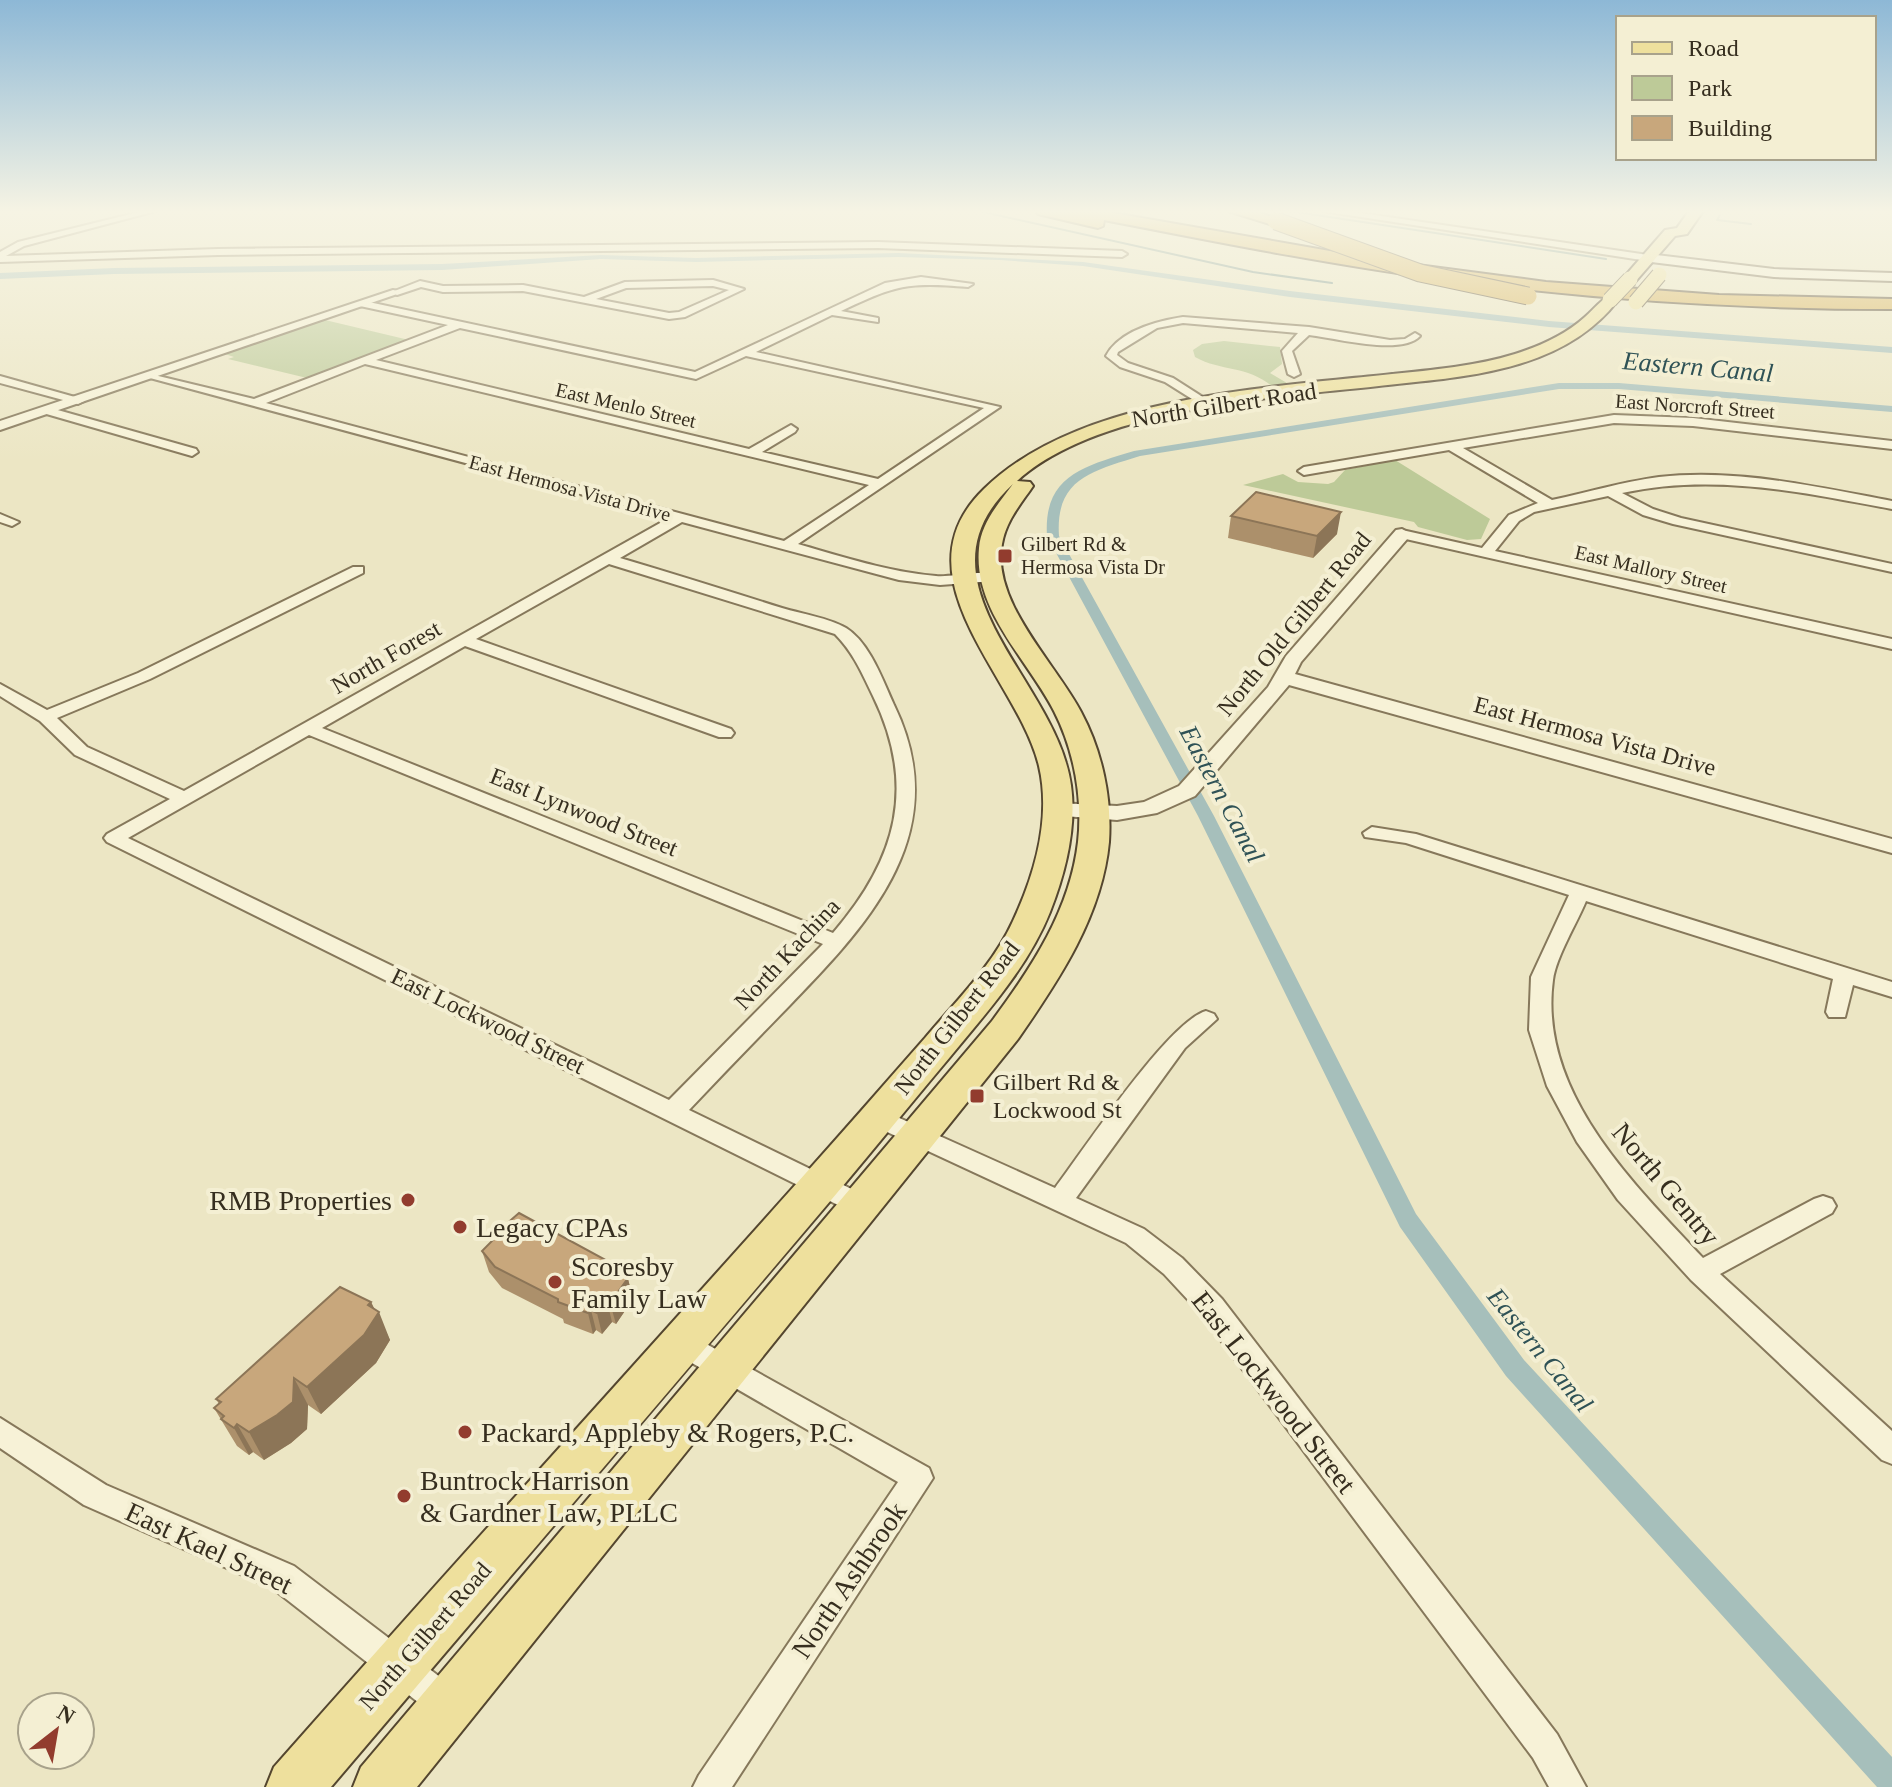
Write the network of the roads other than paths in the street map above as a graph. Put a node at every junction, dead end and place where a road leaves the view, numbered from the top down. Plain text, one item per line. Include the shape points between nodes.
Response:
1 (390, 294) edge
2 (556, 294) edge
3 (600, 294) edge
4 (727, 294) edge
5 (871, 294) edge
6 (1490, 294) edge
7 (1520, 294) edge
8 (1616, 294) edge
9 (1643, 294) edge
10 (1651, 294) edge
11 (585, 300) junction
12 (364, 304) junction
13 (1892, 304) edge
14 (1632, 307) joint
15 (1602, 310) junction
16 (830, 312) junction
17 (874, 320) dead end
18 (458, 325) junction
19 (1309, 330) junction
20 (1415, 336) dead end
21 (746, 353) junction
22 (365, 361) junction
23 (1294, 374) dead end
24 (154, 376) junction
25 (0, 379) edge
26 (78, 401) junction
27 (255, 403) junction
28 (1213, 408) junction
29 (47, 411) junction
30 (0, 426) edge
31 (791, 429) dead end
32 (1449, 445) junction
33 (1892, 445) edge
34 (192, 452) dead end
35 (751, 453) junction
36 (1304, 471) dead end
37 (878, 483) junction
38 (1606, 490) junction
39 (1547, 503) junction
40 (1892, 505) edge
41 (681, 517) junction
42 (1402, 534) joint
43 (786, 546) junction
44 (1486, 552) junction
45 (609, 559) junction
46 (1892, 568) edge
47 (358, 570) dead end
48 (975, 579) junction
49 (463, 640) junction
50 (1892, 644) edge
51 (1283, 677) junction
52 (0, 689) edge
53 (46, 717) junction
54 (310, 729) junction
55 (725, 733) dead end
56 (186, 799) junction
57 (1076, 812) junction
58 (1372, 833) dead end
59 (114, 838) joint
60 (1892, 846) edge
61 (1580, 892) junction
62 (839, 943) junction
63 (1844, 975) junction
64 (1892, 990) edge
65 (1837, 1012) dead end
66 (1206, 1019) dead end
67 (673, 1111) junction
68 (897, 1128) junction
69 (820, 1184) junction
70 (1059, 1201) junction
71 (861, 1205) junction
72 (1823, 1206) dead end
73 (1700, 1272) junction
74 (683, 1343) junction
75 (726, 1368) junction
76 (0, 1431) edge
77 (1892, 1450) edge
78 (399, 1666) junction
79 (449, 1705) junction
80 (294, 1787) edge
81 (381, 1787) edge
82 (711, 1787) edge
83 (1568, 1787) edge

1 - 12 street
2 - 11 street
3 - 11 street
4 - 11 street via 669,316
5 - 16 street
6 - 15 highway
7 - 15 highway, bridge
8 - 15 main road, North Gilbert Road, bridge
9 - 14 main road, North Gilbert Road, bridge
10 - 13 highway
12 - 18 street
12 - 24 street
14 - 15 highway
15 - 28 main road, North Gilbert Road via 1581,342 1501,374
16 - 17 street
16 - 21 street
18 - 21 street via 696,376
18 - 22 street
19 - 20 street via 1390,343
19 - 23 street via 1287,351
19 - 28 street via 1168,322 1114,350 1111,356 1124,365 1169,380
21 - 37 street via 994,407
22 - 27 street
22 - 35 street, East Menlo Street
24 - 26 street
24 - 27 street, East Hermosa Vista Drive
25 - 26 street
26 - 29 street
27 - 41 street, East Hermosa Vista Drive
28 - 48 main road, North Gilbert Road via 1103,440 1029,480 994,528
28 - 48 main road, North Gilbert Road via 1146,415 1096,430 1022,466 971,520 962,544
29 - 30 street
29 - 34 street
31 - 35 street
32 - 33 street, East Norcroft Street via 1586,422 1649,419
32 - 36 street, East Norcroft Street
32 - 39 street
35 - 37 street, East Menlo Street
37 - 43 street
38 - 39 street
38 - 40 street via 1659,481 1767,482
38 - 46 street via 1678,521
39 - 44 street via 1514,518
41 - 43 street, East Hermosa Vista Drive
41 - 45 street, North Forest
42 - 44 street, East Mallory Street
42 - 51 street, North Old Gilbert Road
43 - 48 street, East Hermosa Vista Drive via 899,576
44 - 50 street, East Mallory Street
45 - 49 street, North Forest
45 - 62 street, North Kachina via 840,631 863,658 905,758 907,791 890,865
47 - 53 street via 144,676
48 - 57 main road, North Gilbert Road via 1066,708 1081,742
49 - 54 street, North Forest
49 - 55 street
51 - 57 street, North Old Gilbert Road via 1187,791 1149,808
51 - 60 street, East Hermosa Vista Drive
52 - 53 street
53 - 56 street via 81,751
54 - 56 street, North Forest
54 - 62 street, East Lynwood Street
56 - 59 street, North Forest
57 - 68 main road, North Gilbert Road via 1087,873 1072,928 1005,1030
58 - 61 street via 1409,838
59 - 67 street, East Lockwood Street
61 - 63 street
61 - 73 street, North Gentry via 1542,977 1540,1030 1559,1086 1586,1136 1627,1193
62 - 67 street, North Kachina
63 - 64 street
63 - 65 street
66 - 70 street via 1177,1042
67 - 69 street, East Lockwood Street
68 - 69 main road, North Gilbert Road
68 - 70 street, East Lockwood Street
68 - 71 main road, North Gilbert Road
69 - 71 street, East Lockwood Street
69 - 74 main road, North Gilbert Road
70 - 83 street, East Lockwood Street via 1135,1236 1212,1307 1545,1746
71 - 75 main road, North Gilbert Road
72 - 73 street
73 - 77 street, North Gentry
74 - 75 street, North Ashbrook
74 - 78 main road, North Gilbert Road
75 - 79 main road, North Gilbert Road
75 - 82 street, North Ashbrook via 918,1478
76 - 78 street, East Kael Street via 95,1495 283,1577
78 - 79 street, East Kael Street
78 - 80 main road, North Gilbert Road
79 - 81 main road, North Gilbert Road

